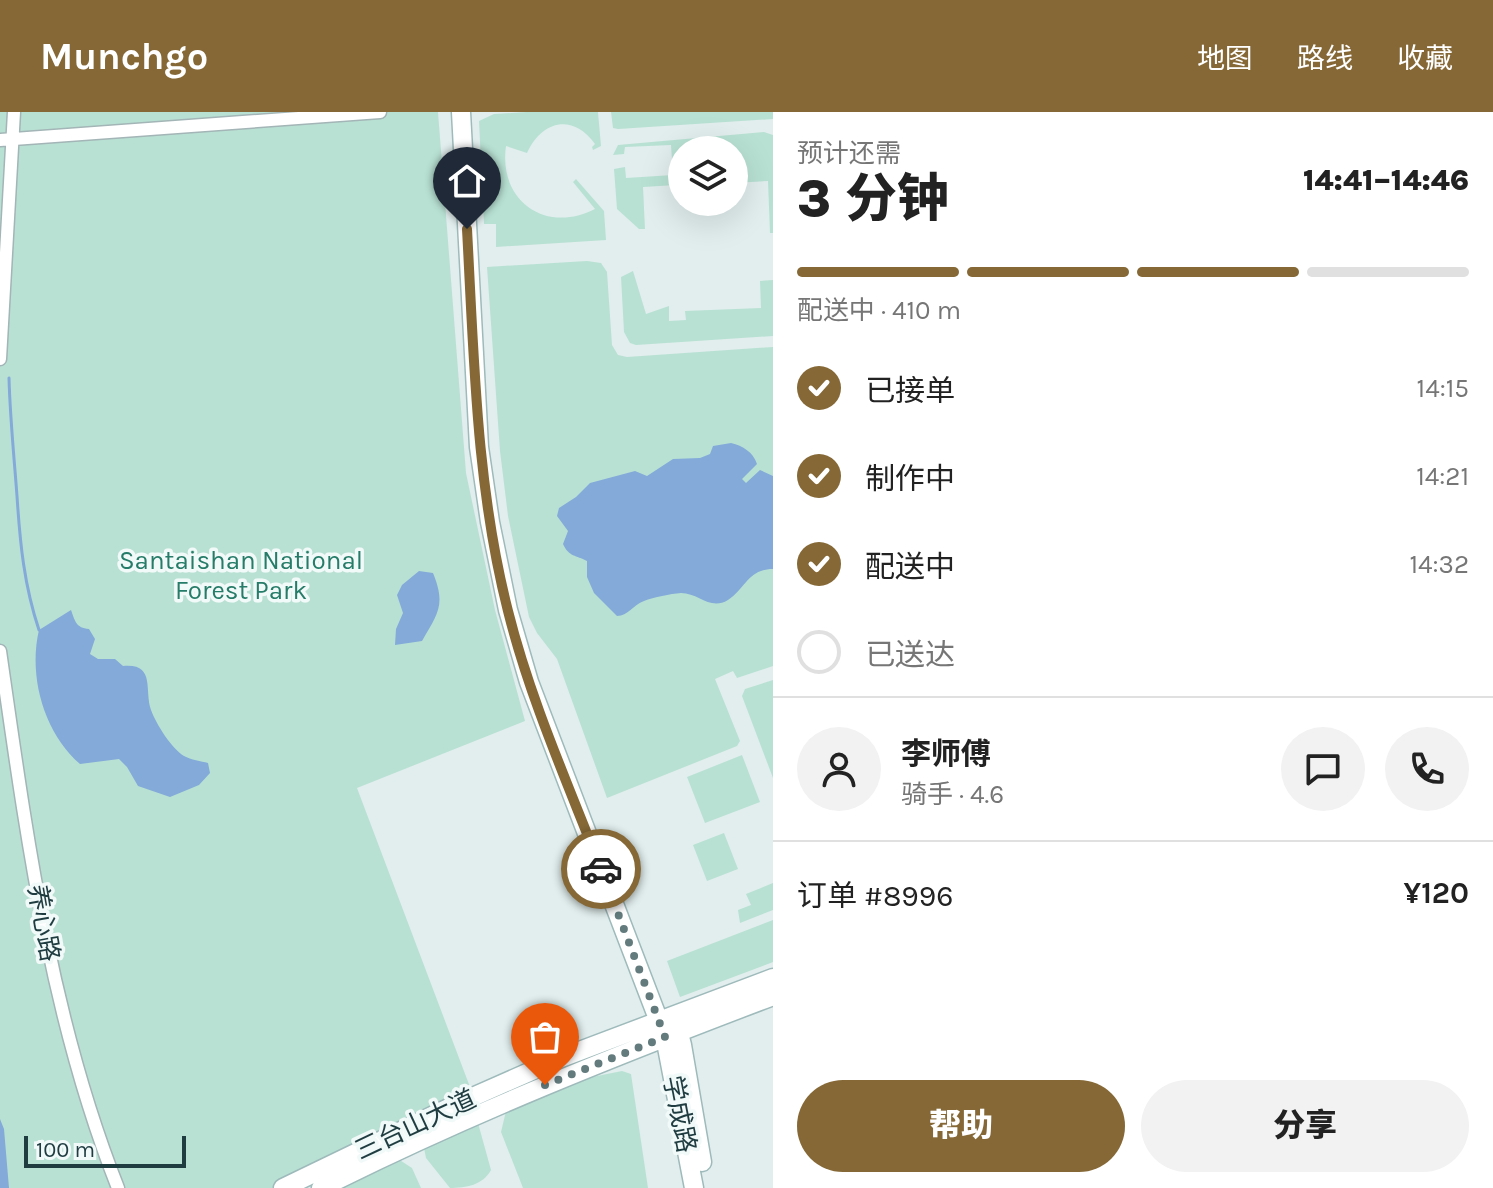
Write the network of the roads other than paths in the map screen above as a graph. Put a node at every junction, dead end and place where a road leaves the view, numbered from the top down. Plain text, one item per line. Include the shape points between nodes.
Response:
1 (14, 112) edge
2 (380, 112) edge
3 (461, 112) edge
4 (7, 140) edge
5 (0, 359) edge
6 (0, 651) edge
7 (773, 978) edge
8 (773, 996) edge
9 (669, 1026) junction
10 (118, 1188) edge
11 (283, 1188) edge
12 (321, 1188) edge
13 (694, 1188) edge
14 (706, 1188) edge

1 - 4 street
2 - 4 street
3 - 9 main road, 学成路 via 479,447 508,610 529,682
4 - 5 street
6 - 10 street, 养心路 via 53,975 94,1127
7 - 9 main road, 三台山大道
8 - 9 main road, 三台山大道
9 - 11 main road, 三台山大道 via 561,1058
9 - 12 main road, 三台山大道
9 - 13 main road, 学成路
9 - 14 main road, 学成路

